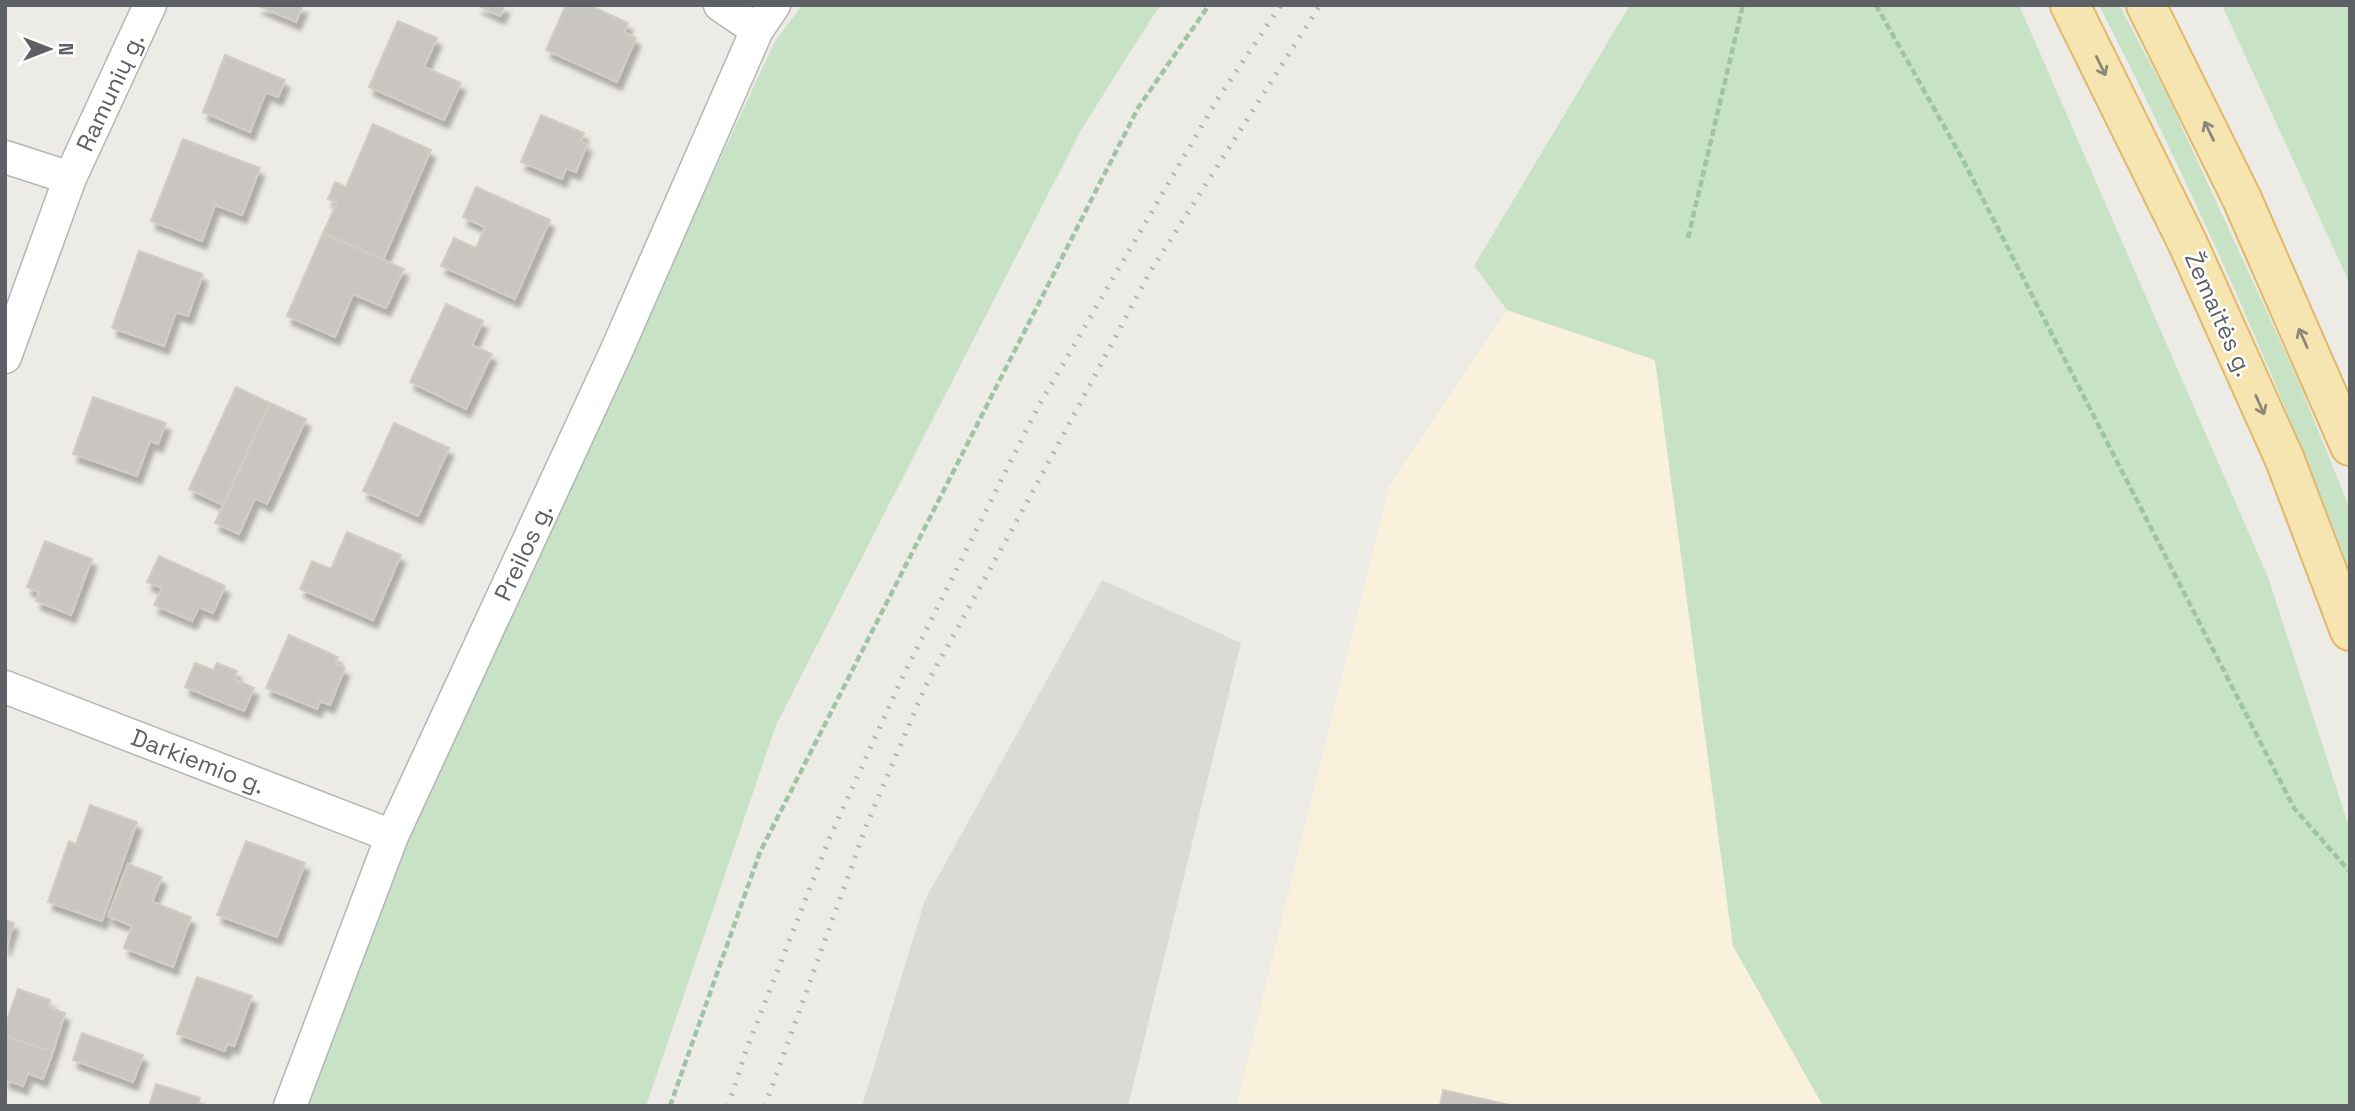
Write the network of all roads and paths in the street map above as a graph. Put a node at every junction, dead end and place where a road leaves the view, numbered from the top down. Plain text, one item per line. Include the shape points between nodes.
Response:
1 (150, 5) edge
2 (720, 5) edge
3 (1209, 5) edge
4 (1744, 5) edge
5 (1876, 5) edge
6 (2070, 5) edge
7 (2146, 5) edge
8 (765, 18) edge
9 (5, 157) edge
10 (70, 178) junction
11 (1688, 238) dead end
12 (5, 357) edge
13 (2350, 446) edge
14 (2350, 631) edge
15 (5, 687) edge
16 (392, 836) junction
17 (2350, 873) edge
18 (290, 1106) edge
19 (670, 1106) edge

1 - 10 street, Ramunių g.
2 - 8 street
3 - 19 path via 1138,108 760,852
4 - 11 path
5 - 17 path via 1969,173 2294,808
6 -> 14 main road, Žemaitės g. via 2188,244 2285,460
13 -> 7 main road via 2242,199
8 - 16 street, Preilos g.
9 - 10 street, Ramunių g.
10 - 12 street, Ramunių g.
15 - 16 street, Darkiemio g.
16 - 18 street, Preilos g.

